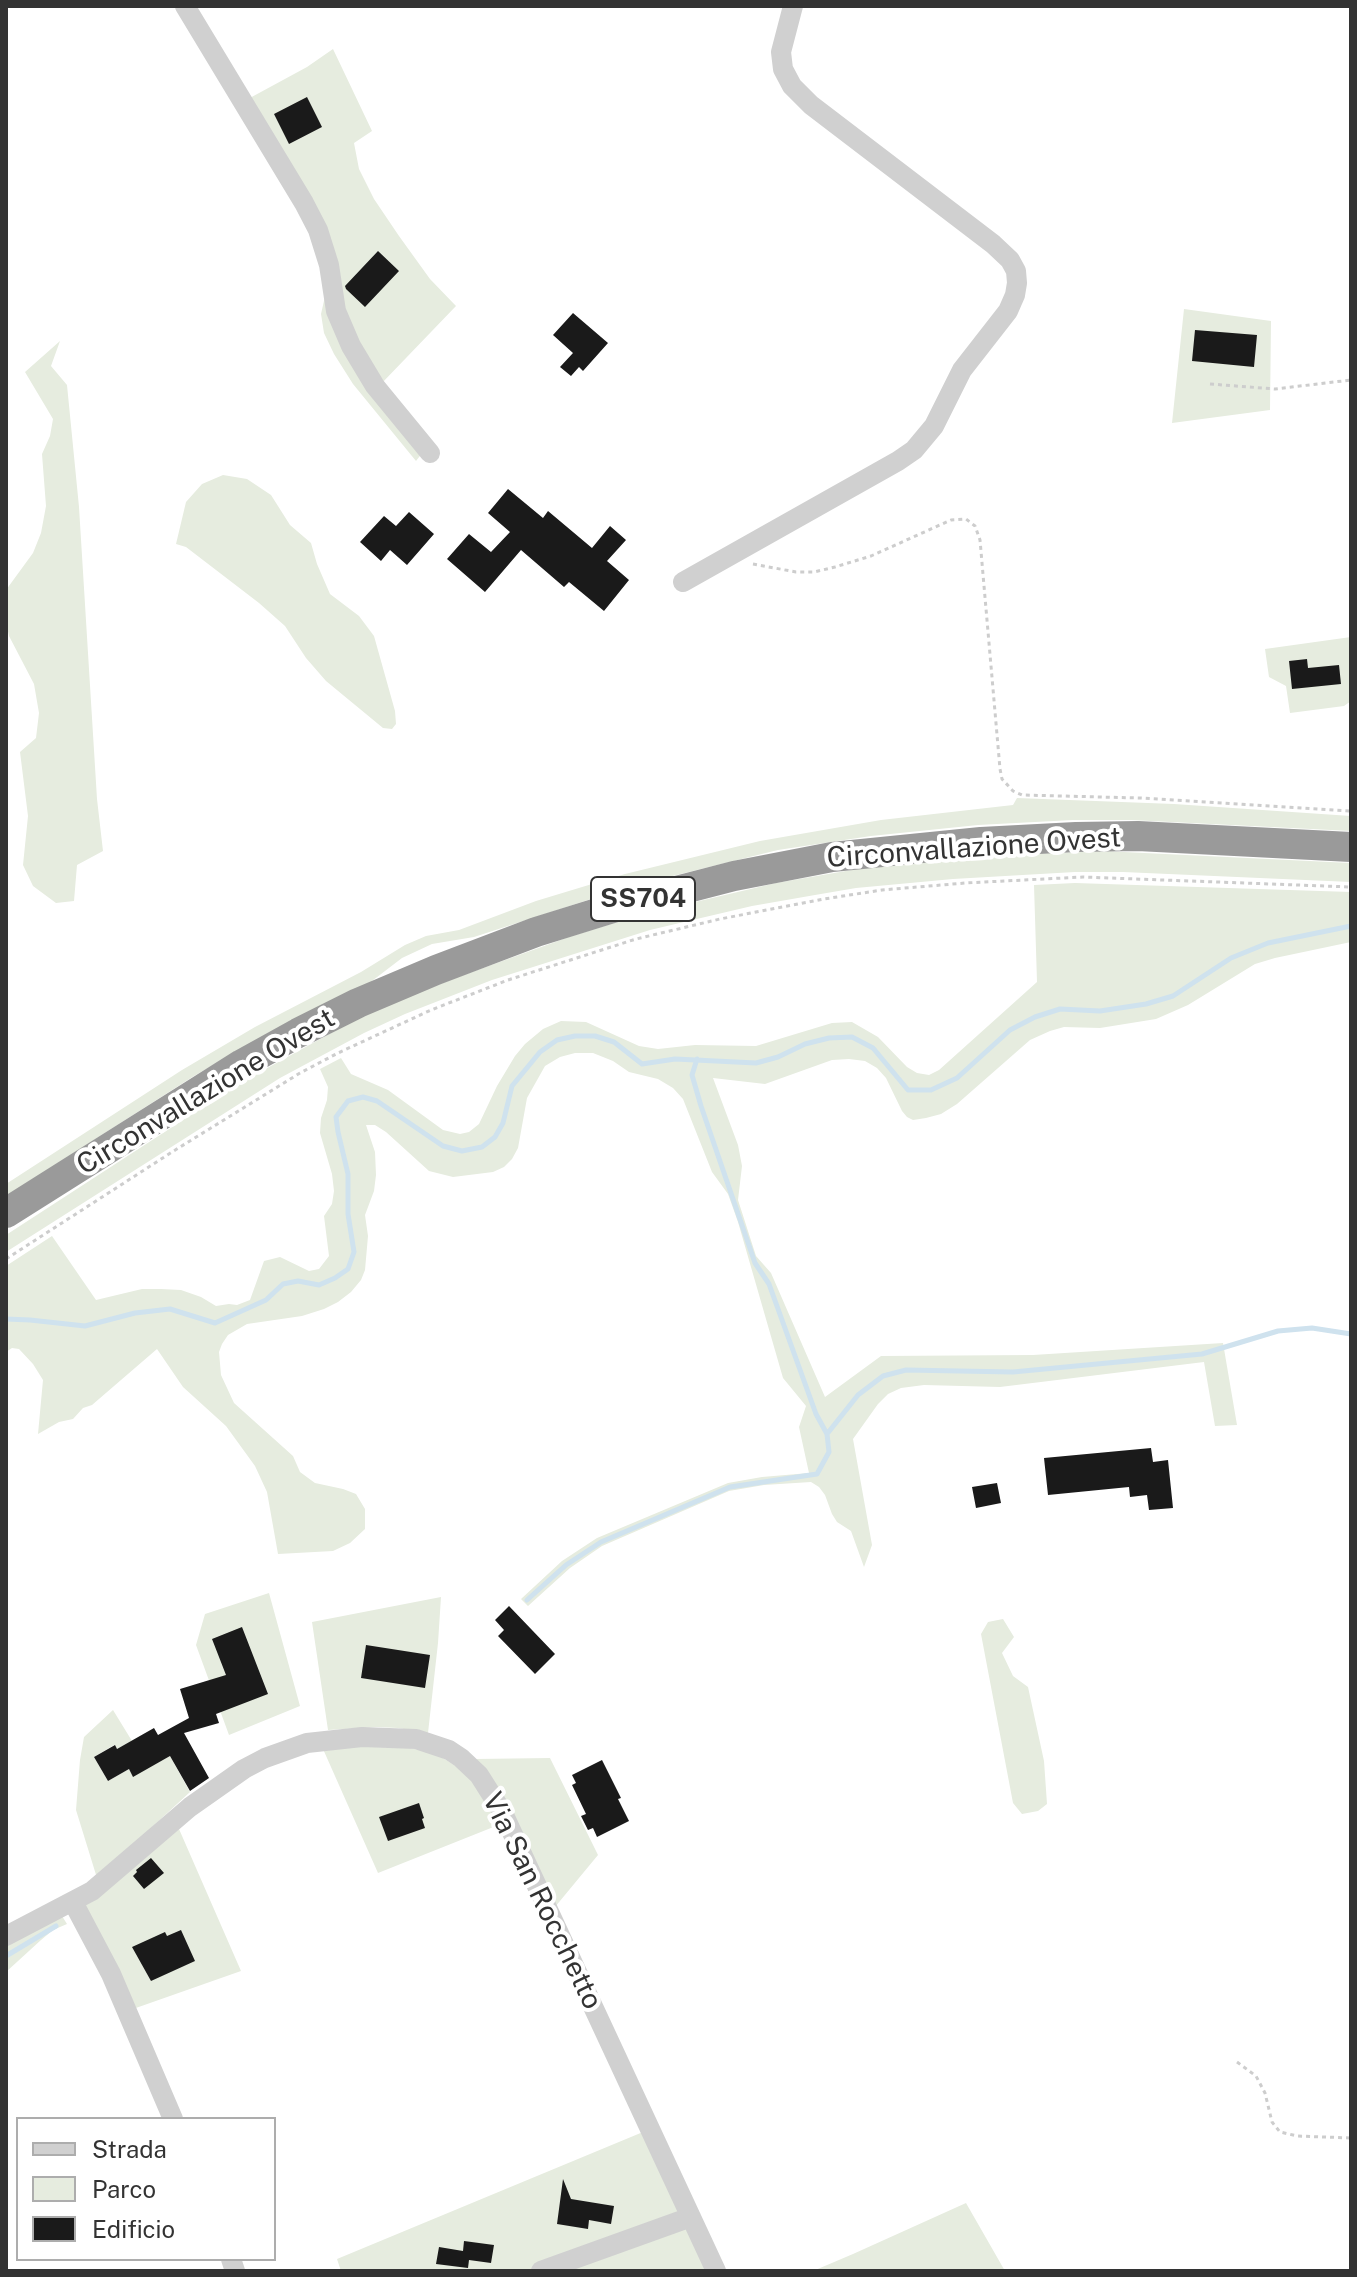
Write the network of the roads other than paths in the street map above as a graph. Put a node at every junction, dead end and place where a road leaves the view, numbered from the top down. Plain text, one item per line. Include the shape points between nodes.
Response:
1 (185, 6) edge
2 (793, 6) edge
3 (430, 453) dead end
4 (683, 582) dead end
5 (1351, 847) edge
6 (6, 1213) edge
7 (73, 1902) junction
8 (6, 1936) edge
9 (172, 2117) edge
10 (691, 2217) junction
11 (541, 2271) edge
12 (716, 2271) edge

1 - 3 street via 318,230 336,311 351,346 375,386
2 - 4 street via 781,52 792,86 993,244 1016,271 1015,295 914,450
5 - 6 highway, Circonvallazione Ovest / SS704 via 1138,836 968,843 788,865 626,904 536,932 358,1003 229,1072
7 - 8 street, Via San Rocchetto
7 - 9 street via 111,1974
7 - 10 street, Via San Rocchetto via 106,1881 190,1807 265,1758 307,1743 362,1737 416,1739 449,1750 479,1775 503,1813
10 - 11 street
10 - 12 street, Via San Rocchetto

